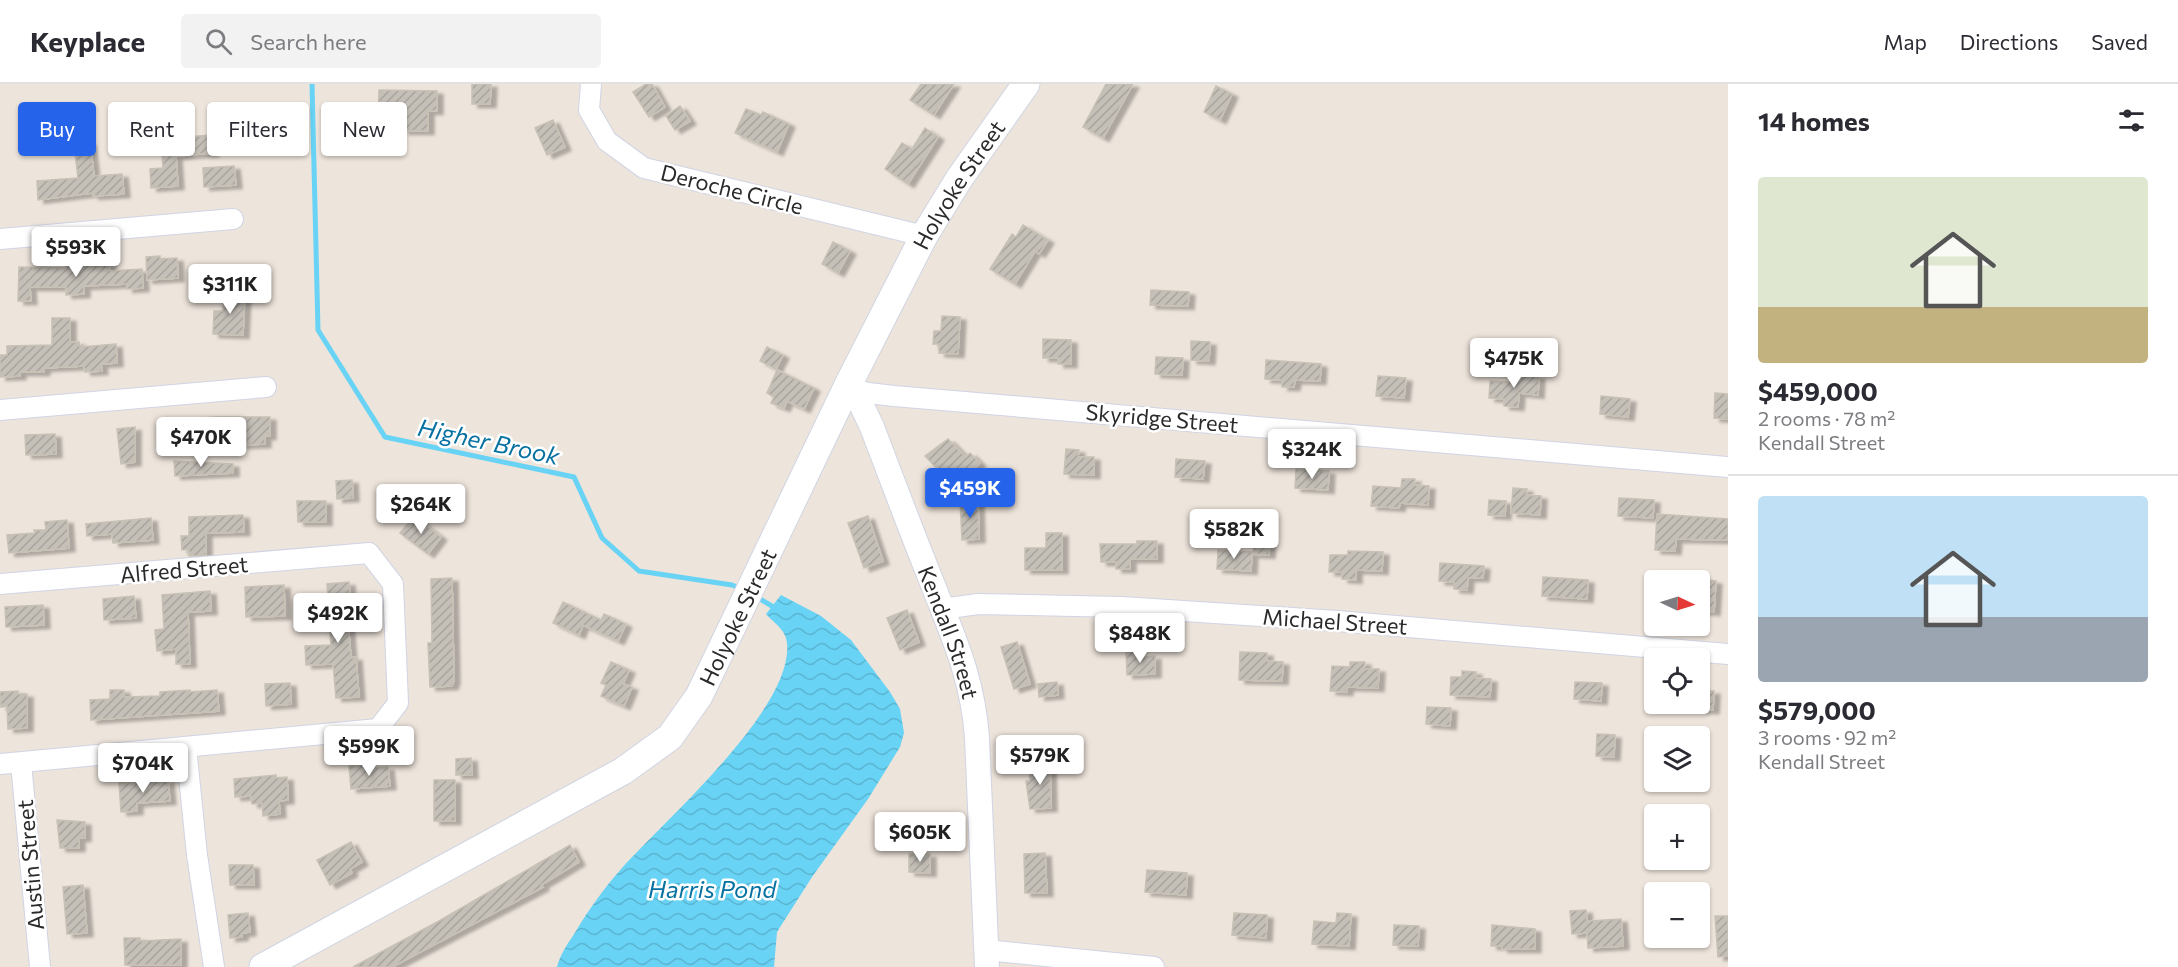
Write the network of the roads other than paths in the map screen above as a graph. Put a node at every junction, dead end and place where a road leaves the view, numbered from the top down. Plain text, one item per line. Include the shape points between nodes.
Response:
1 (591, 84) edge
2 (1026, 84) edge
3 (233, 219) dead end
4 (924, 236) junction
5 (0, 239) edge
6 (266, 387) dead end
7 (847, 387) junction
8 (0, 410) edge
9 (1728, 467) edge
10 (0, 584) edge
11 (942, 609) junction
12 (1728, 654) edge
13 (186, 747) junction
14 (21, 763) junction
15 (0, 764) edge
16 (986, 959) edge
17 (40, 967) edge
18 (214, 967) edge
19 (263, 967) edge
20 (1154, 967) edge

1 - 4 street, Deroche Circle via 589,110 607,141 644,168
2 - 4 main road, Holyoke Street
3 - 5 street
4 - 7 main road, Holyoke Street
6 - 8 street
7 - 9 street, Skyridge Street via 894,396
7 - 11 street, Kendall Street via 861,404 872,428
7 - 19 main road, Holyoke Street via 711,677 670,737 647,756
10 - 13 street, Alfred Street via 369,553 393,584 398,703 378,729
11 - 12 street, Michael Street via 978,604 1209,612
11 - 16 street, Kendall Street via 955,636 975,713
13 - 14 street
13 - 18 street
14 - 15 street
14 - 17 street, Austin Street
16 - 20 street

